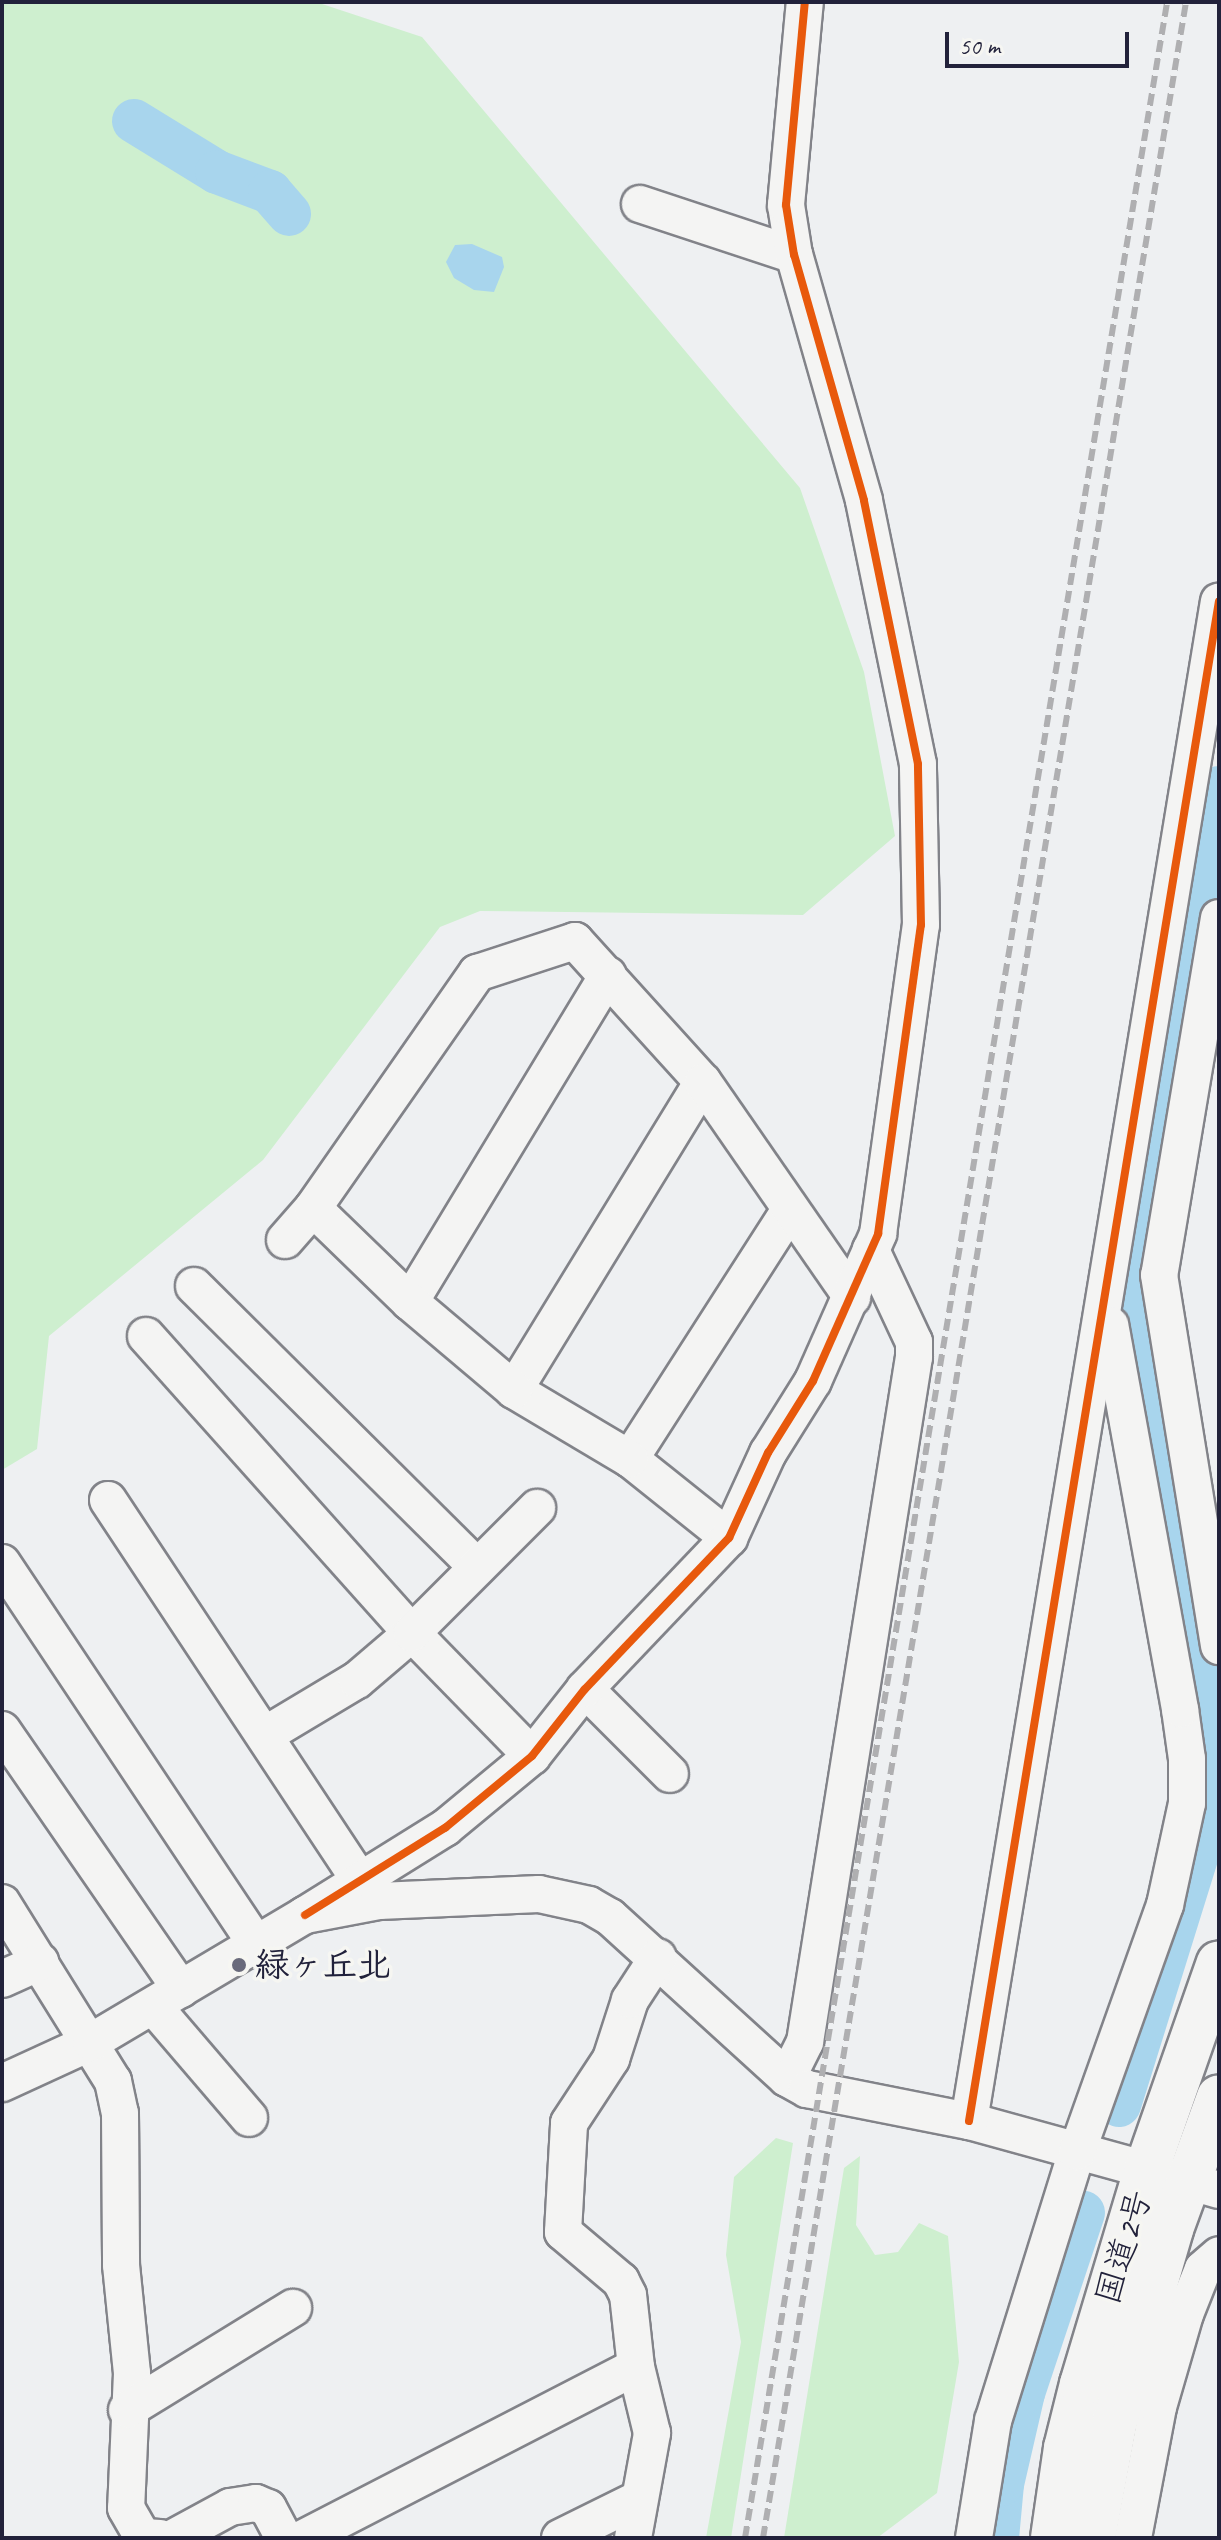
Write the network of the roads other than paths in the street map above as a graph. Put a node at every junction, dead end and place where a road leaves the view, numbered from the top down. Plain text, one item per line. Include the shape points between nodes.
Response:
1 (805, 2) edge
2 (640, 204) dead end
3 (794, 255) junction
4 (1219, 601) edge
5 (1219, 918) edge
6 (608, 975) junction
7 (703, 1082) junction
8 (313, 1208) junction
9 (789, 1211) junction
10 (285, 1240) dead end
11 (871, 1250) junction
12 (194, 1286) dead end
13 (852, 1297) junction
14 (410, 1302) junction
15 (1109, 1322) junction
16 (1166, 1328) junction
17 (146, 1336) dead end
18 (514, 1390) junction
19 (630, 1459) junction
20 (108, 1500) dead end
21 (537, 1508) dead end
22 (729, 1538) junction
23 (2, 1563) edge
24 (477, 1567) junction
25 (412, 1633) junction
26 (1219, 1646) edge
27 (585, 1689) junction
28 (2, 1730) edge
29 (265, 1735) junction
30 (532, 1756) junction
31 (670, 1774) dead end
32 (367, 1892) junction
33 (2, 1903) edge
34 (256, 1944) junction
35 (658, 1957) junction
36 (40, 1962) junction
37 (1219, 1963) edge
38 (2, 1979) edge
39 (168, 1998) junction
40 (91, 2042) junction
41 (787, 2078) junction
42 (2, 2083) edge
43 (1219, 2097) edge
44 (249, 2118) dead end
45 (969, 2121) junction
46 (1077, 2152) junction
47 (1184, 2181) edge
48 (1217, 2260) edge
49 (293, 2308) dead end
50 (636, 2367) junction
51 (127, 2410) junction
52 (639, 2499) junction
53 (154, 2538) edge
54 (284, 2538) edge
55 (304, 2538) edge
56 (560, 2538) edge
57 (633, 2538) edge
58 (974, 2538) edge
59 (1053, 2538) edge
60 (1093, 2538) edge
61 (1133, 2538) edge

1 - 3 street via 787,189
2 - 3 street
3 - 11 street via 864,500 918,764 921,925 886,1198
4 - 15 street
5 - 16 street via 1159,1275
6 - 7 street
6 - 8 street via 575,941 477,973
6 - 14 street
7 - 9 street
7 - 18 street
8 - 10 street
8 - 14 street
9 - 13 street
9 - 19 street
11 - 13 street
11 - 41 street via 914,1342 914,1357 805,2042
12 - 24 street
13 - 22 street
14 - 18 street
15 - 16 street
15 - 45 street
15 - 46 street via 1184,1734 1187,1803 1165,1905
16 - 26 street
17 - 25 street
18 - 19 street
19 - 22 street
20 - 29 street
21 - 24 street
22 - 27 street
23 - 34 street
24 - 25 street
25 - 29 street via 357,1680
25 - 30 street
27 - 30 street
27 - 31 street
28 - 39 street
29 - 32 street
30 - 32 street
32 - 34 street via 305,1915
32 - 35 street via 565,1897 610,1917
33 - 36 street
34 - 39 street
35 - 41 street
35 - 50 street via 630,2000 611,2059 569,2123 563,2232 621,2281 628,2295
36 - 38 street
36 - 40 street
37 - 47 highway, 国道2号
39 - 40 street
39 - 44 street
40 - 42 street
40 - 51 street via 113,2081 120,2113 121,2265 132,2373
41 - 45 street via 807,2089
43 - 47 highway, 国道2号
45 - 46 street
46 - 47 street
46 - 58 street via 993,2421
47 - 59 highway, 国道2号 via 1082,2384
47 - 60 highway, 国道2号 via 1115,2421
48 - 61 street via 1197,2280 1158,2407
49 - 51 street
50 - 52 street via 652,2433
50 - 55 street
51 - 53 street via 126,2508
52 - 56 street
52 - 57 street
53 - 54 street via 230,2507 256,2503 268,2508

